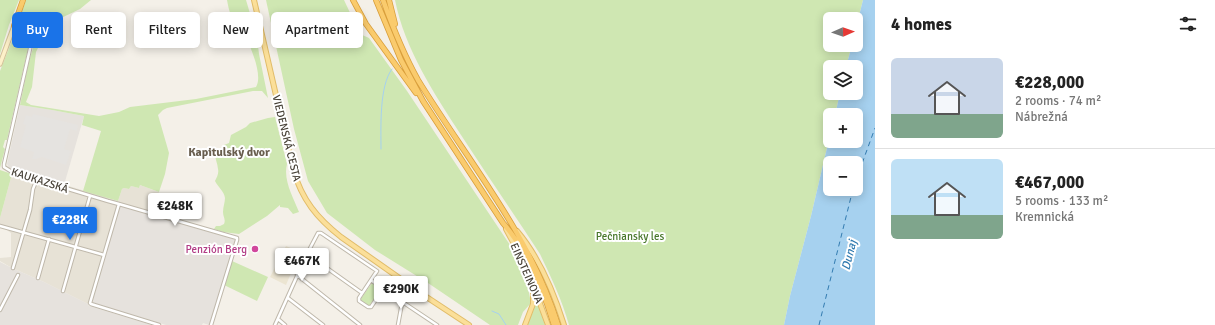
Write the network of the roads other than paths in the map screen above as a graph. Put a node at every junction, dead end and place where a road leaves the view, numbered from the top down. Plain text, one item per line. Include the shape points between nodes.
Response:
1 (23, 0) edge
2 (254, 0) edge
3 (353, 0) edge
4 (376, 0) edge
5 (383, 0) edge
6 (389, 0) edge
7 (19, 12) edge
8 (12, 31) edge
9 (397, 34) junction
10 (30, 48) edge
11 (0, 64) edge
12 (423, 101) junction
13 (37, 179) junction
14 (90, 196) junction
15 (118, 204) junction
16 (503, 223) junction
17 (0, 226) edge
18 (515, 228) junction
19 (23, 232) junction
20 (49, 239) junction
21 (76, 247) junction
22 (307, 254) junction
23 (104, 255) junction
24 (13, 268) dead end
25 (18, 275) dead end
26 (297, 275) junction
27 (38, 278) dead end
28 (371, 280) junction
29 (532, 282) junction
30 (383, 289) junction
31 (63, 291) dead end
32 (362, 292) junction
33 (288, 298) junction
34 (402, 302) junction
35 (0, 310) edge
36 (278, 319) junction
37 (427, 319) junction
38 (159, 325) edge
39 (210, 325) edge
40 (275, 325) edge
41 (285, 325) edge
42 (323, 325) edge
43 (360, 325) edge
44 (398, 325) edge
45 (432, 325) edge
46 (437, 325) edge
47 (467, 325) edge
48 (526, 325) edge
49 (548, 325) edge
50 (554, 325) edge
51 (558, 325) edge
52 (564, 325) edge

1 - 7 highway
2 - 47 main road, VIEDENSKÁ CESTA via 293,169 308,203 328,227 341,237
3 - 12 highway via 366,24
4 - 12 highway via 401,60
5 - 9 highway
6 - 9 highway
8 - 11 main road
9 - 18 highway via 418,80
10 - 13 street, KAUKAZSKÁ via 4,167
12 - 16 highway
13 - 14 street, KAUKAZSKÁ
13 - 19 street
14 - 15 street, KAUKAZSKÁ
14 - 21 street
15 - 23 street
15 - 39 street, KAUKAZSKÁ via 237,238
16 - 29 main road, EINSTEINOVA
16 - 50 highway via 529,264
17 - 19 street
18 - 51 highway via 540,275
18 - 52 main road, EINSTEINOVA via 527,244 549,286
19 - 20 street
19 - 24 street
20 - 21 street
20 - 27 street
21 - 23 street
21 - 31 street
22 - 26 street
22 - 28 street via 318,233 321,233 377,271
22 - 32 street
23 - 38 street via 90,303
25 - 35 street
26 - 33 street
26 - 43 street
28 - 30 street
28 - 32 street
29 - 48 main road via 533,304
29 - 49 main road, EINSTEINOVA
30 - 32 street via 371,307 359,301
30 - 34 street
33 - 36 street
33 - 42 street
34 - 37 street
34 - 44 street
36 - 40 street
36 - 41 street
37 - 45 street
37 - 46 street

